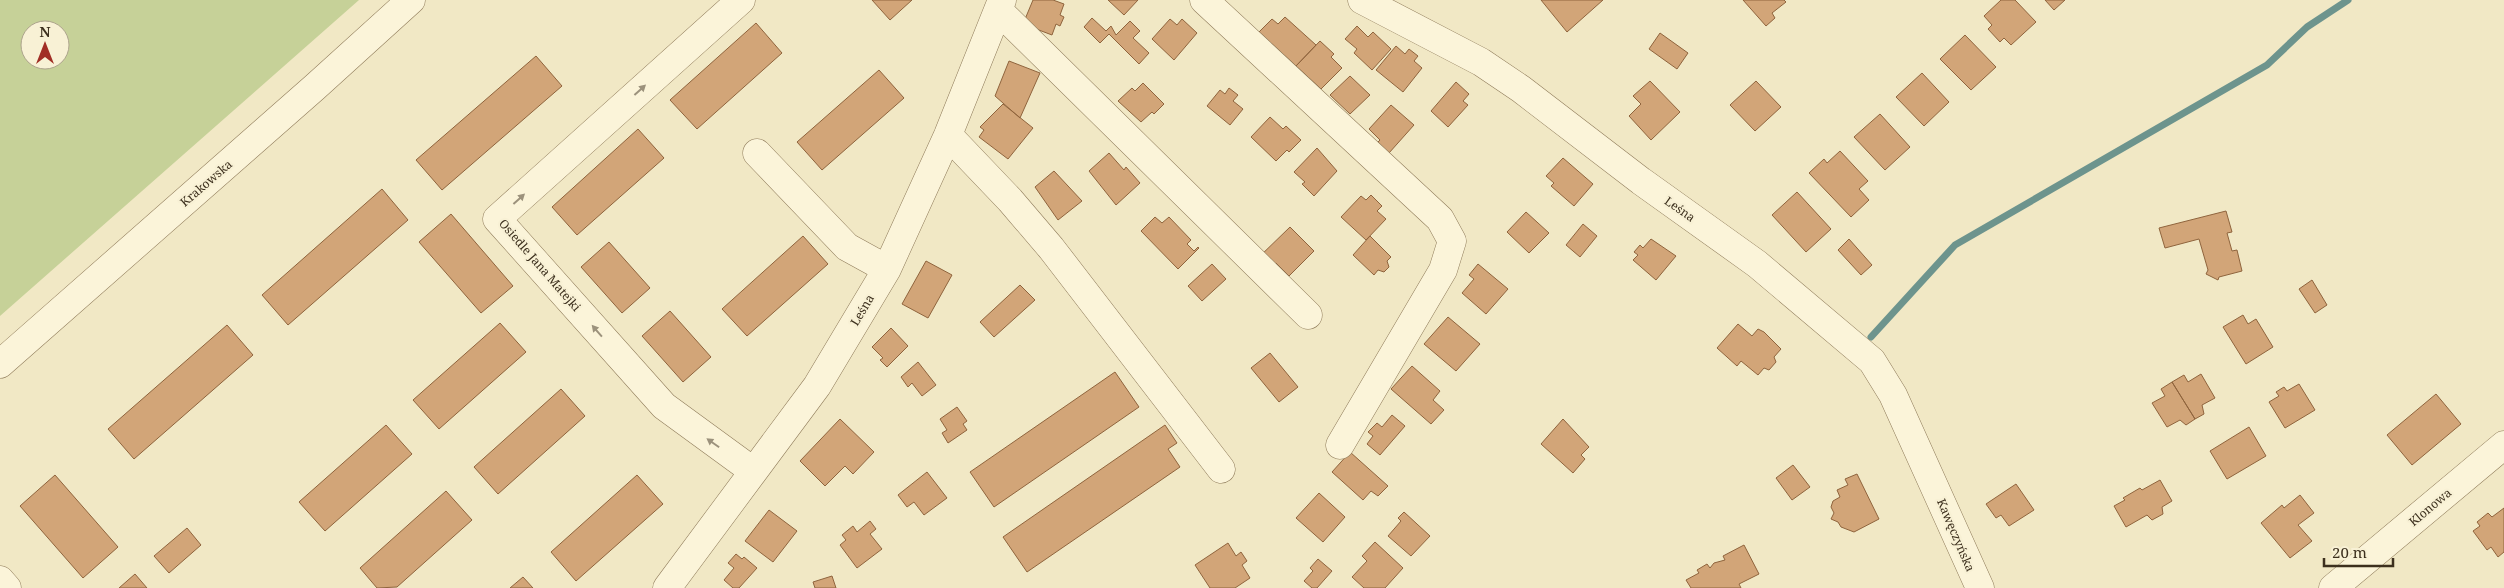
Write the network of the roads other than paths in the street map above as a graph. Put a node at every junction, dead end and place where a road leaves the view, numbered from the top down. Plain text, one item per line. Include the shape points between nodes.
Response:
1 (411, 0) edge
2 (741, 0) edge
3 (1204, 0) edge
4 (1362, 0) edge
5 (1000, 5) edge
6 (948, 135) junction
7 (757, 153) dead end
8 (887, 269) junction
9 (1308, 315) dead end
10 (0, 364) edge
11 (1340, 445) dead end
12 (2504, 446) edge
13 (1221, 469) dead end
14 (753, 471) junction
15 (1934, 482) joint
16 (0, 580) edge
17 (7, 588) edge
18 (667, 588) edge
19 (1980, 588) edge
20 (2333, 588) edge

1 - 10 street, Krakowska
14 -> 2 street, Osiedle Jana Matejki via 664,406 497,218
3 - 11 street via 1440,218 1452,240 1443,270
4 - 15 street, Leśna via 1481,62 1521,88 1641,181 1758,264 1872,361 1893,395
5 - 6 street, Leśna
5 - 9 street
6 - 8 street, Leśna
6 - 13 street via 1050,248
7 - 8 street via 847,247
8 - 14 street, Leśna via 817,386
12 - 20 street, Klonowa
14 - 18 street, Leśna
15 - 19 street, Kawęczyńska
16 - 17 street

